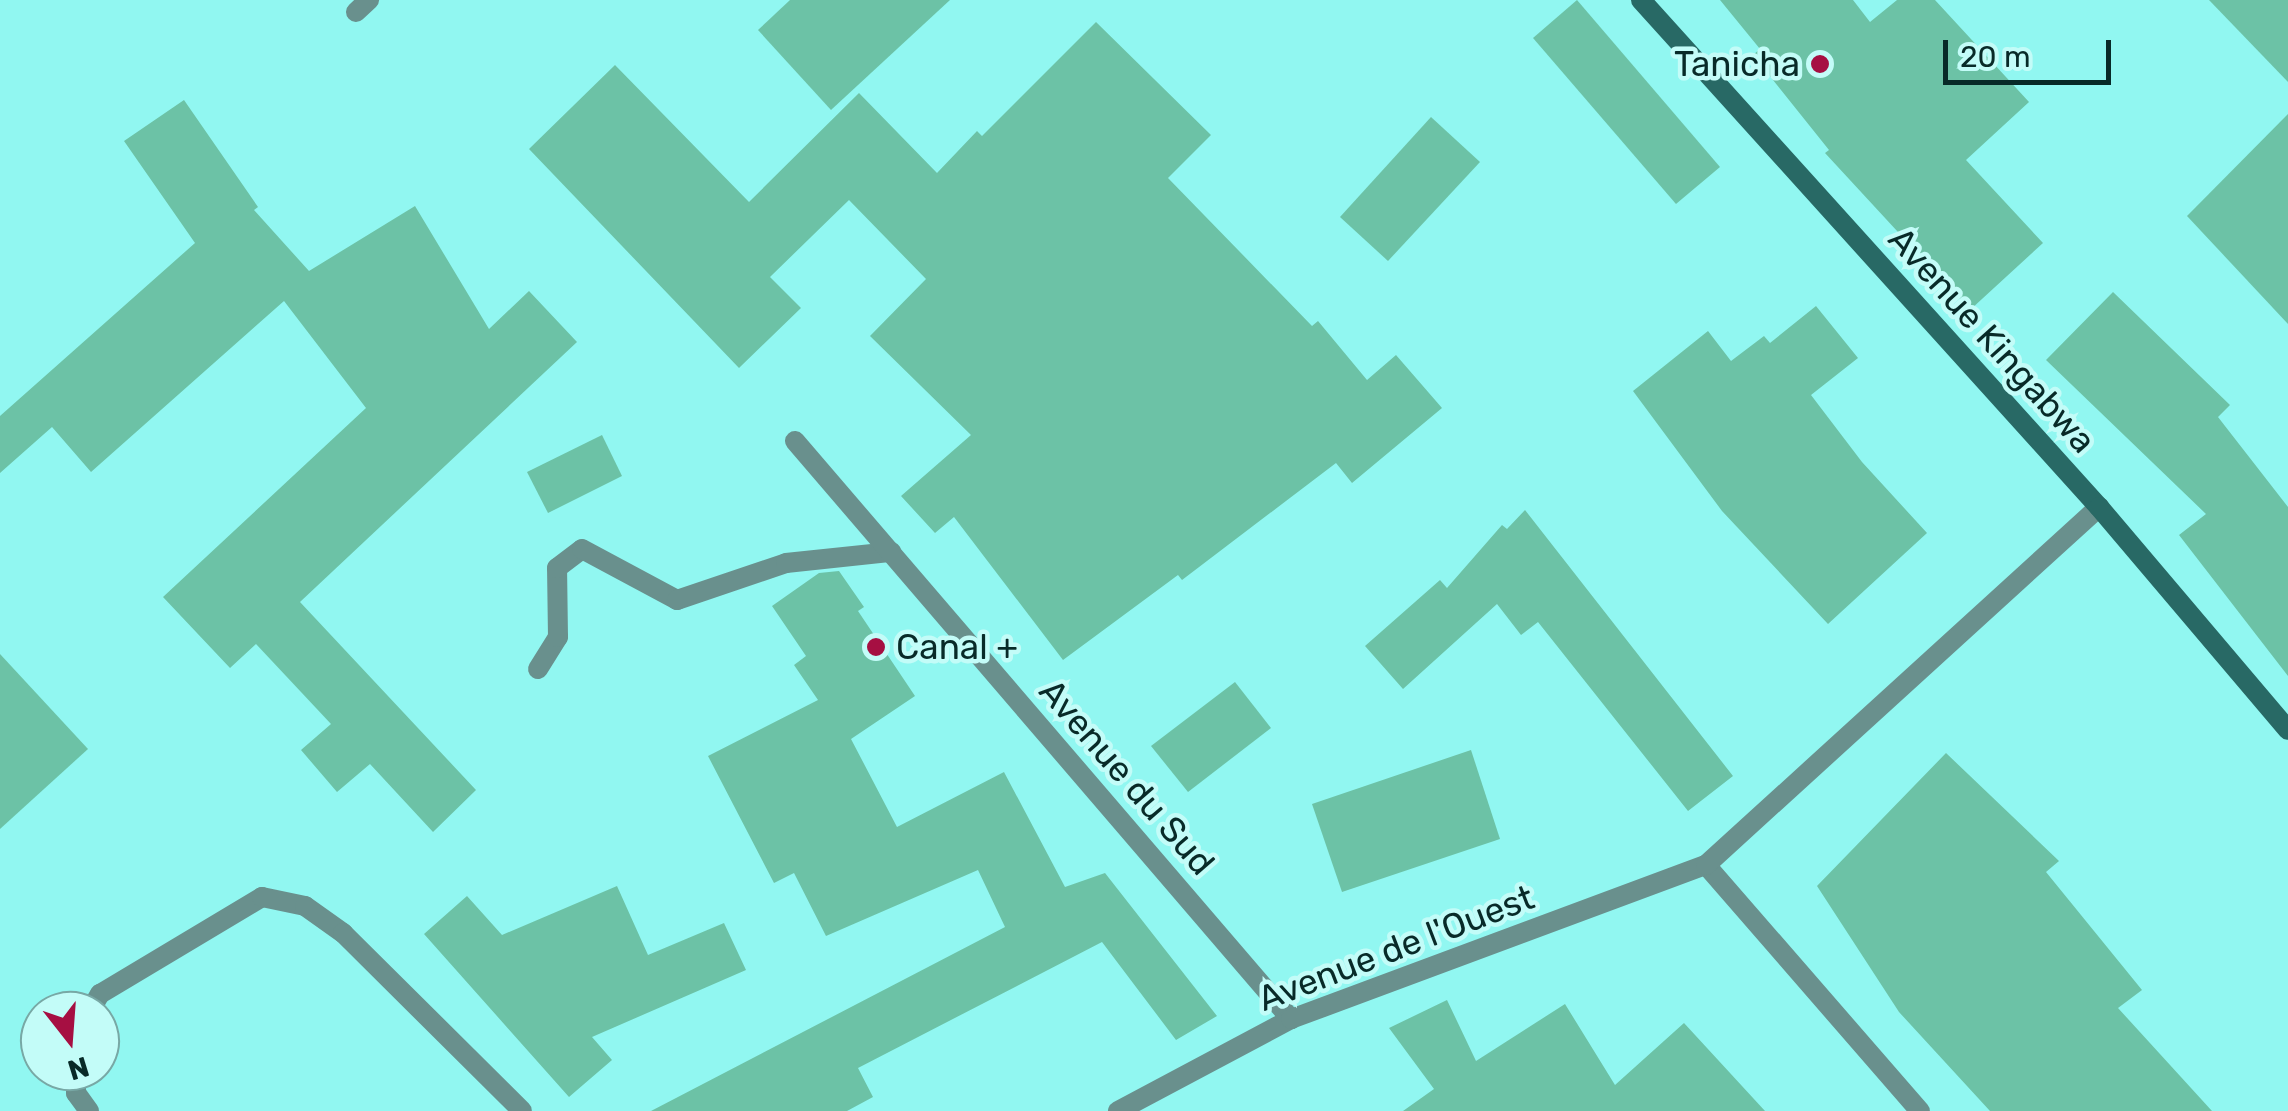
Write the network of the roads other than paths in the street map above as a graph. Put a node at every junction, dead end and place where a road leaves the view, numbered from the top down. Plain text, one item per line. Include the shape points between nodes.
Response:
1 (1642, 0) edge
2 (796, 441) dead end
3 (2098, 507) junction
4 (891, 552) junction
5 (538, 669) dead end
6 (2288, 730) edge
7 (1706, 865) junction
8 (105, 991) edge
9 (1291, 1019) junction
10 (522, 1111) edge
11 (1118, 1111) edge
12 (1920, 1111) edge

1 - 3 street, Avenue Kingabwa
2 - 4 street, Avenue du Sud
3 - 6 street, Avenue Kingabwa
3 - 7 street, Avenue de l'Ouest
4 - 5 street via 786,563 678,600 582,549 557,568 558,637
4 - 9 street, Avenue du Sud
7 - 9 street, Avenue de l'Ouest
7 - 12 street
8 - 10 street via 262,898 304,906 343,933
9 - 11 street, Avenue de l'Ouest

